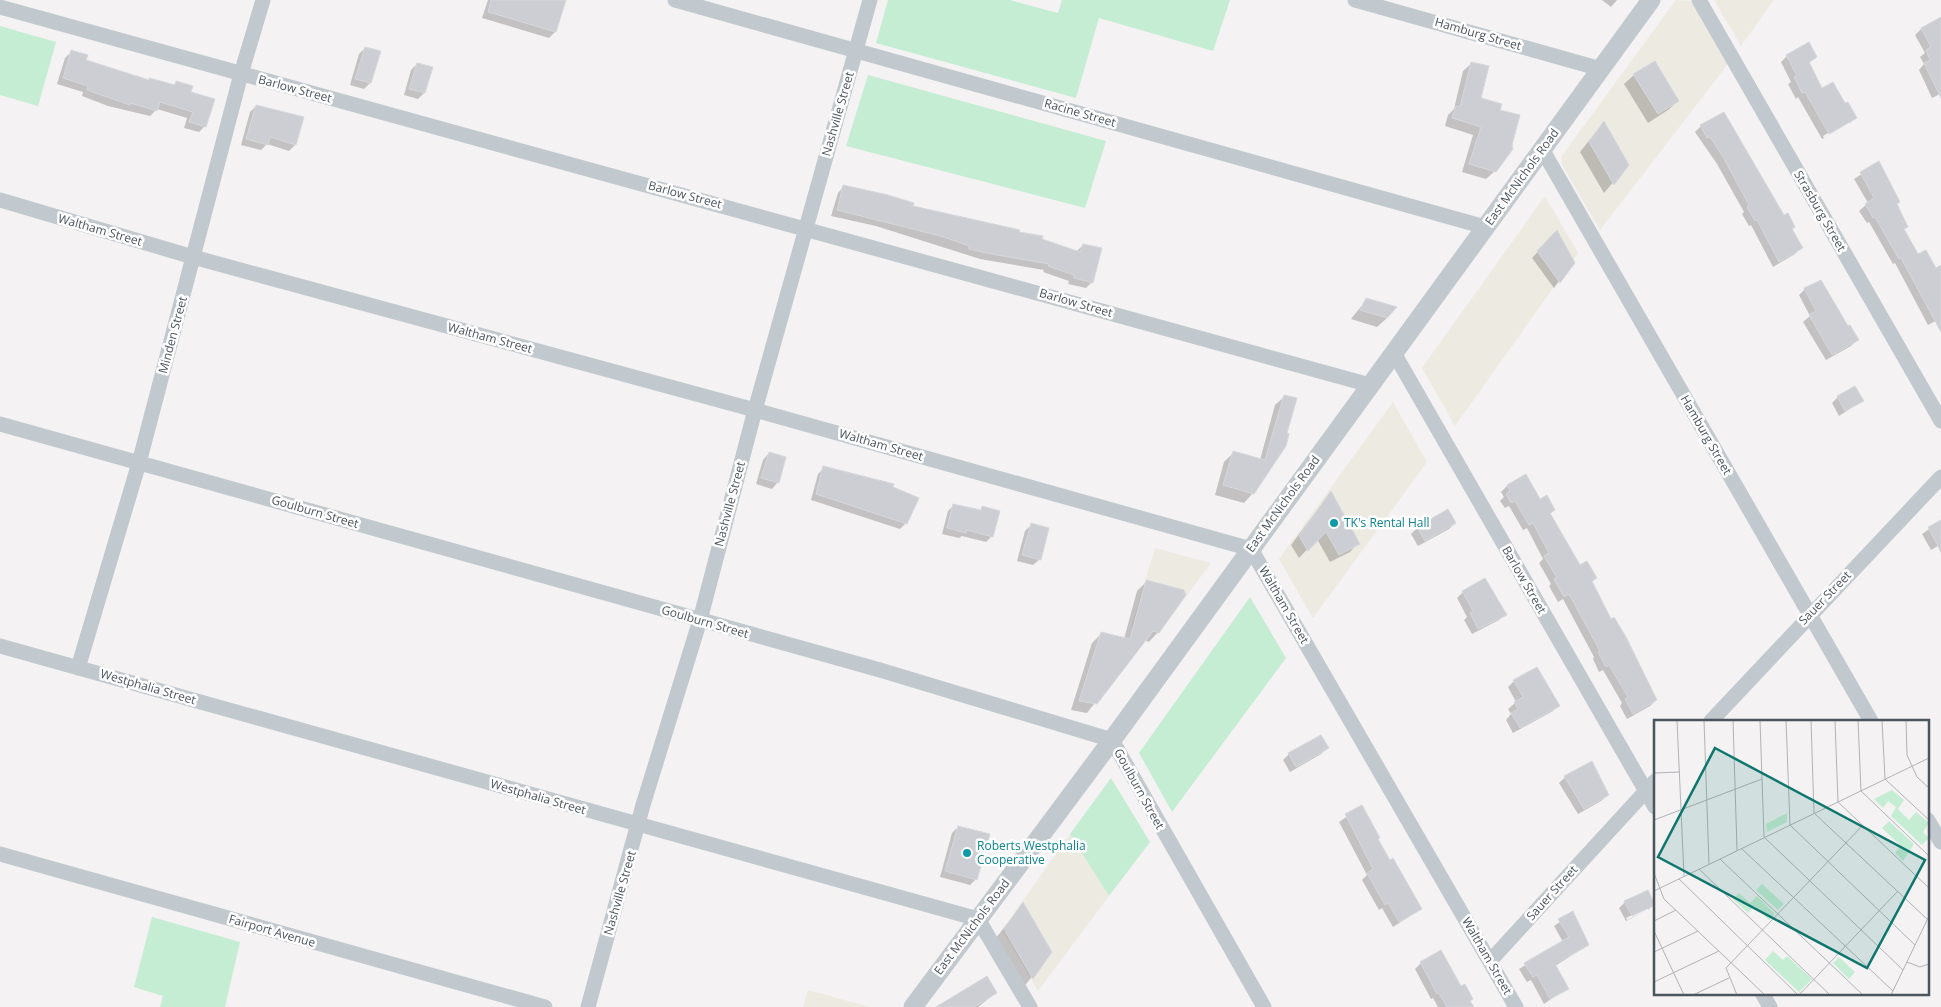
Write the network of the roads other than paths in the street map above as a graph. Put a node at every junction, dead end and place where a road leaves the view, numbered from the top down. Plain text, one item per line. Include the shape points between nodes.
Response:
1 (263, 0) edge
2 (675, 0) edge
3 (870, 0) edge
4 (1355, 0) edge
5 (1651, 0) edge
6 (1698, 0) edge
7 (0, 7) edge
8 (856, 50) junction
9 (1600, 69) junction
10 (241, 74) junction
11 (1542, 149) junction
12 (0, 200) edge
13 (1485, 227) junction
14 (806, 228) junction
15 (193, 257) junction
16 (1394, 353) junction
17 (1370, 385) junction
18 (755, 410) junction
19 (1941, 422) edge
20 (0, 424) edge
21 (139, 463) junction
22 (1941, 477) edge
23 (1251, 549) junction
24 (1809, 614) junction
25 (700, 620) junction
26 (0, 646) edge
27 (78, 668) junction
28 (1712, 720) edge
29 (1870, 720) edge
30 (1112, 740) junction
31 (1650, 786) edge
32 (1654, 804) edge
33 (1928, 821) edge
34 (638, 825) junction
35 (1941, 842) edge
36 (0, 854) edge
37 (978, 919) junction
38 (1490, 961) junction
39 (1763, 994) edge
40 (545, 1007) edge
41 (588, 1007) edge
42 (914, 1007) edge
43 (1030, 1007) edge
44 (1264, 1007) edge
45 (1516, 1007) edge
46 (1770, 1007) edge

1 - 10 street, Minden Street
2 - 8 street, Racine Street
3 - 8 street, Nashville Street
4 - 9 street, Hamburg Street
5 - 9 street, East McNichols Road
6 - 19 street, Strasburg Street
7 - 10 street, Barlow Street
8 - 13 street, Racine Street
8 - 14 street, Nashville Street
9 - 11 street, East McNichols Road
10 - 14 street, Barlow Street
10 - 15 street, Minden Street
11 - 13 street, East McNichols Road
11 - 24 street, Hamburg Street
12 - 15 street, Waltham Street
13 - 16 street, East McNichols Road
14 - 17 street, Barlow Street
14 - 18 street, Nashville Street
15 - 18 street, Waltham Street
15 - 21 street, Minden Street
16 - 17 street, East McNichols Road
16 - 31 street, Barlow Street
17 - 23 street, East McNichols Road
18 - 23 street, Waltham Street
18 - 25 street, Nashville Street
20 - 21 street, Goulburn Street
21 - 25 street, Goulburn Street
21 - 27 street, Minden Street
22 - 24 street, Sauer Street
23 - 30 street, East McNichols Road
23 - 38 street, Waltham Street
24 - 28 street, Sauer Street
24 - 29 street, Hamburg Street
25 - 30 street, Goulburn Street
25 - 34 street, Nashville Street
26 - 27 street, Westphalia Street
27 - 34 street, Westphalia Street
30 - 37 street, East McNichols Road
30 - 44 street, Goulburn Street
31 - 32 street, Barlow Street
31 - 38 street, Sauer Street
33 - 35 street
34 - 37 street, Westphalia Street
34 - 41 street, Nashville Street
36 - 40 street, Fairport Avenue
37 - 42 street, East McNichols Road
37 - 43 street
38 - 45 street, Waltham Street
39 - 46 street

